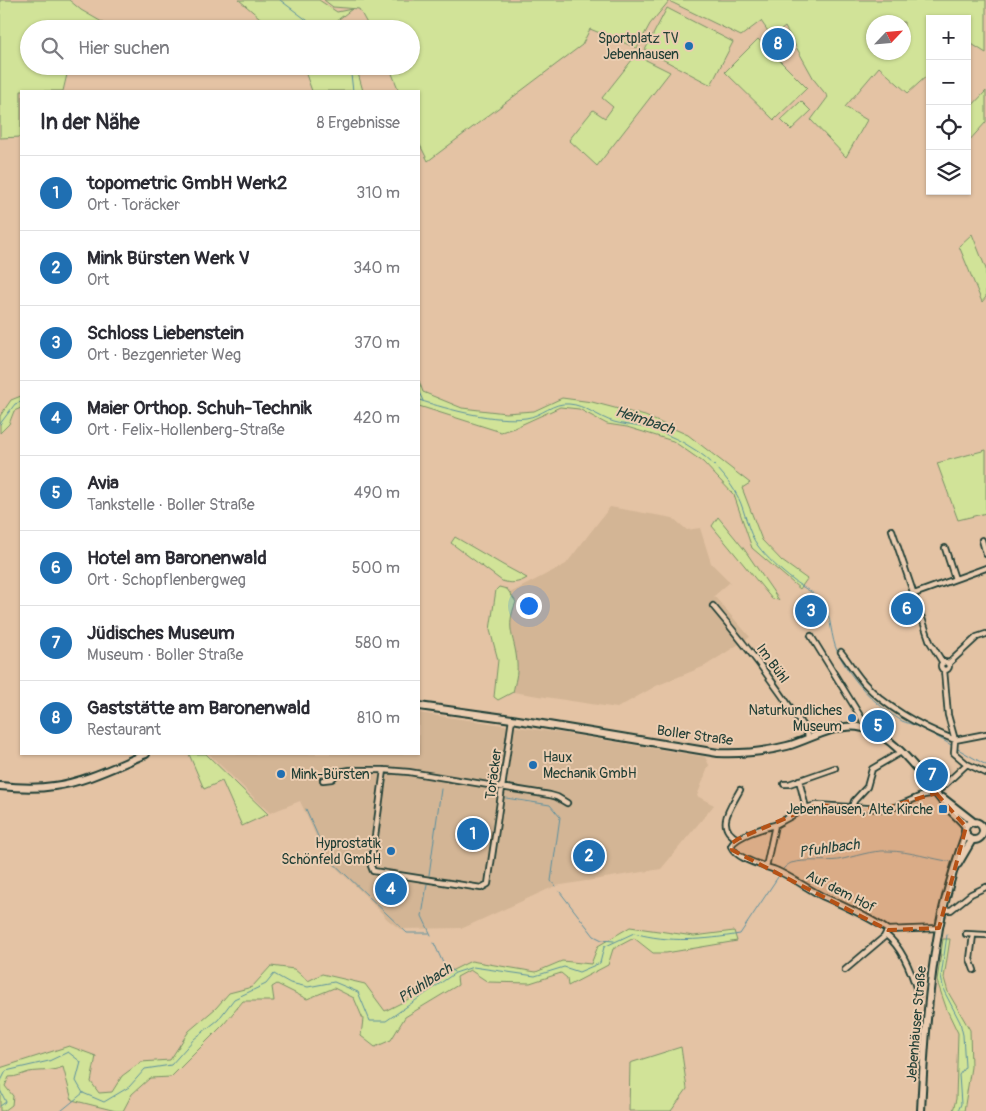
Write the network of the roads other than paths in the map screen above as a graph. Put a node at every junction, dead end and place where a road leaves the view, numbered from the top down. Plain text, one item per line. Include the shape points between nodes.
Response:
1 (892, 530) dead end
2 (982, 540) dead end
3 (945, 548) dead end
4 (986, 554) edge
5 (986, 568) edge
6 (955, 579) junction
7 (914, 594) junction
8 (713, 606) dead end
9 (986, 634) edge
10 (811, 636) dead end
11 (841, 652) dead end
12 (945, 664) junction
13 (420, 706) edge
14 (512, 719) junction
15 (865, 729) junction
16 (986, 734) edge
17 (809, 738) junction
18 (955, 741) junction
19 (901, 752) junction
20 (144, 755) edge
21 (968, 764) junction
22 (835, 768) dead end
23 (384, 770) junction
24 (986, 773) edge
25 (323, 780) dead end
26 (799, 780) junction
27 (784, 784) dead end
28 (0, 786) edge
29 (502, 787) junction
30 (740, 790) dead end
31 (936, 792) junction
32 (567, 803) dead end
33 (852, 807) junction
34 (806, 808) junction
35 (975, 822) junction
36 (775, 825) junction
37 (966, 830) junction
38 (984, 832) edge
39 (738, 839) junction
40 (972, 840) junction
41 (766, 867) junction
42 (954, 870) junction
43 (986, 887) edge
44 (947, 910) junction
45 (939, 928) junction
46 (887, 932) junction
47 (966, 934) dead end
48 (973, 935) junction
49 (986, 935) edge
50 (846, 970) dead end
51 (974, 970) dead end
52 (918, 994) dead end
53 (921, 1111) edge

1 - 7 street
2 - 4 street
3 - 6 street
5 - 6 street
6 - 7 street
7 - 12 street via 930,642
8 - 17 street, Im Bühl via 782,693
9 - 12 street
10 - 15 street
11 - 18 street via 864,684 891,706
12 - 18 street via 941,667
13 - 14 main road, Boller Straße
14 - 17 main road, Boller Straße via 718,753 764,751
14 - 29 street, Toräcker
15 - 17 main road, Boller Straße via 842,727
15 - 19 main road, Boller Straße via 882,736
16 - 18 street
18 - 21 street via 956,755
19 - 31 main road, Boller Straße
19 - 33 street via 872,769 867,787
20 - 28 main road via 55,786
21 - 24 street
21 - 31 street
22 - 26 street
23 - 25 street via 350,770
23 - 29 street
23 - 29 street, Toräcker via 371,866 373,871 481,888 488,884
26 - 27 street
26 - 34 street
29 - 32 street via 550,795
30 - 39 street via 725,824
31 - 33 street via 895,807
31 - 35 main road, Boller Straße
31 - 37 main road, Boller Straße
33 - 34 street via 821,804
34 - 36 street
35 - 37 main road
35 - 38 main road
36 - 39 street
36 - 41 street
37 - 40 main road
37 - 42 main road, Jebenhäuser Straße
38 - 40 main road via 979,839
39 - 41 street, Auf dem Hof via 731,846 732,850
40 - 42 main road
41 - 46 street, Auf dem Hof via 873,920
42 - 44 main road, Jebenhäuser Straße
43 - 44 street
44 - 45 main road, Jebenhäuser Straße
45 - 46 street
45 - 53 main road, Jebenhäuser Straße via 924,1053
46 - 50 street
46 - 52 street via 911,972
47 - 48 street
48 - 49 street
48 - 51 street via 970,959

